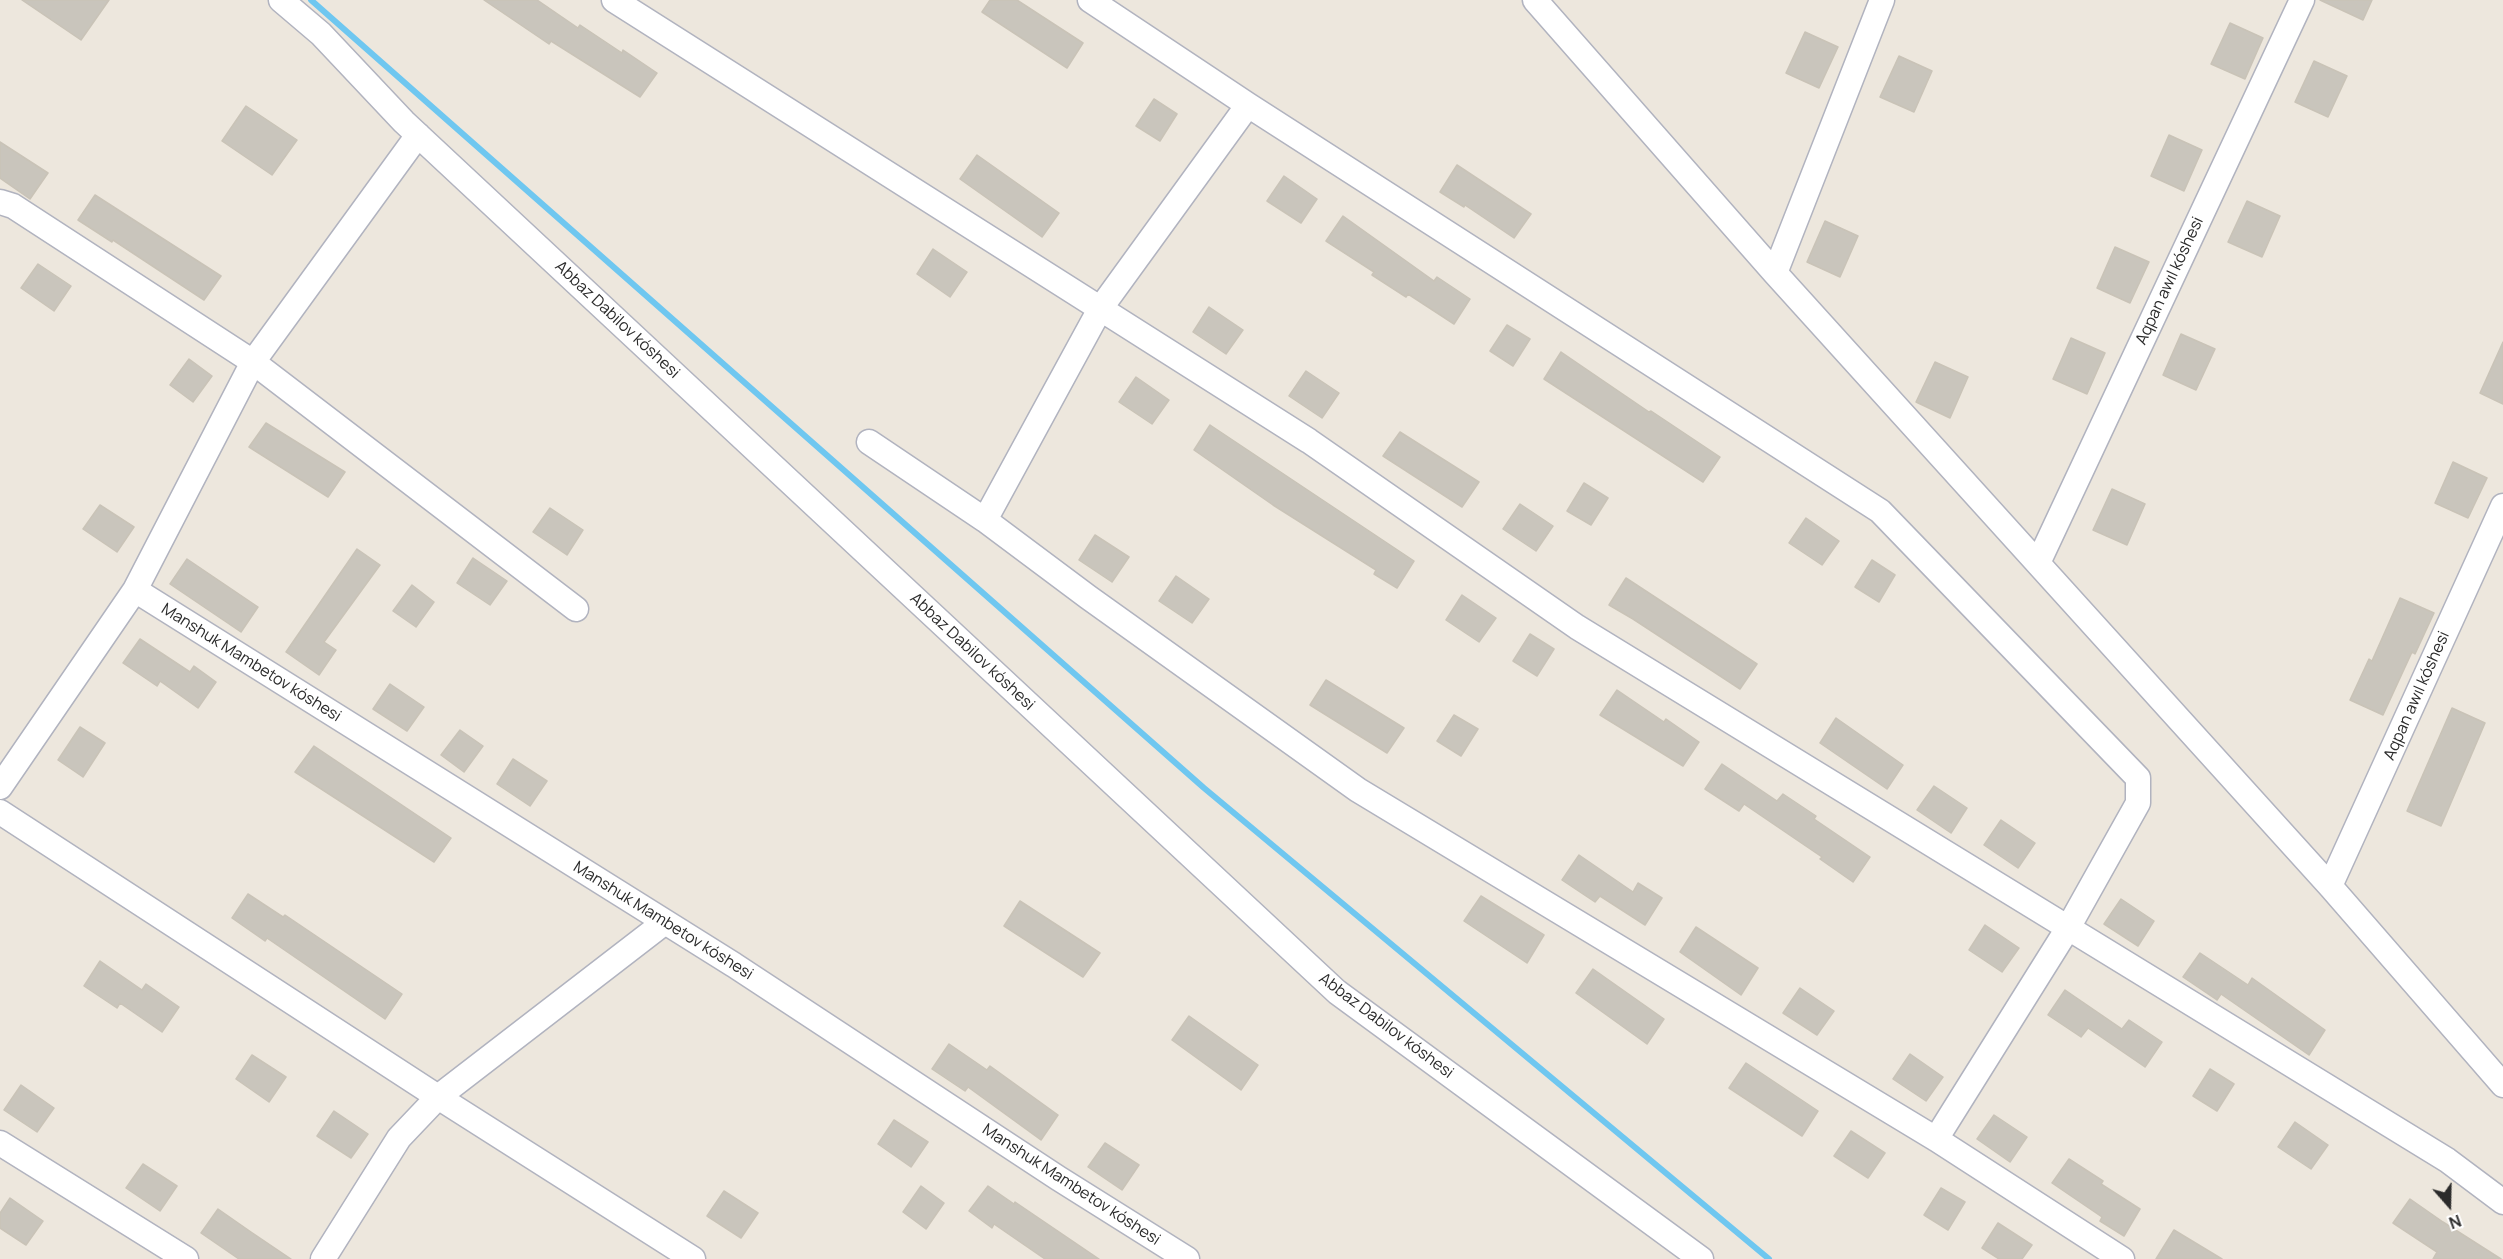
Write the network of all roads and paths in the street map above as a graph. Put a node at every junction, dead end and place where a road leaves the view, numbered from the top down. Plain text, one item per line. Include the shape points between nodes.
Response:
1 (281, 0) edge
2 (614, 0) edge
3 (1090, 0) edge
4 (1535, 0) edge
5 (1882, 0) edge
6 (2302, 0) edge
7 (1248, 105) junction
8 (418, 135) junction
9 (0, 202) edge
10 (1775, 273) junction
11 (1100, 309) junction
12 (253, 362) junction
13 (869, 442) dead end
14 (2503, 506) edge
15 (985, 520) junction
16 (2038, 563) junction
17 (135, 590) junction
18 (576, 609) dead end
19 (0, 787) edge
20 (0, 812) edge
21 (2330, 886) junction
22 (665, 922) junction
23 (2068, 928) junction
24 (2503, 1085) edge
25 (438, 1097) junction
26 (1936, 1139) junction
27 (0, 1143) edge
28 (2503, 1202) edge
29 (186, 1259) edge
30 (323, 1259) edge
31 (693, 1259) edge
32 (1187, 1259) edge
33 (1701, 1259) edge
34 (2122, 1259) edge

1 - 8 street, Abbaz Dabilov kóshesi via 321,34
2 - 11 street
3 - 7 street
4 - 10 street
5 - 10 street
6 - 16 street, Aqpan awıl kóshesi
7 - 11 street
7 - 23 street via 1880,511 2138,778 2138,803
8 - 12 street
8 - 33 street, Abbaz Dabilov kóshesi via 1336,992
9 - 12 street via 13,206
10 - 16 street
11 - 15 street
11 - 23 street via 1309,441 1577,627
12 - 17 street
12 - 18 street
13 - 15 street
14 - 21 street, Aqpan awıl kóshesi
15 - 26 street via 1358,789
16 - 21 street
17 - 19 street
17 - 22 street, Manshuk Mambetov kóshesi
20 - 25 street
21 - 24 street
22 - 25 street
22 - 32 street, Manshuk Mambetov kóshesi
23 - 26 street
23 - 28 street via 2447,1160
25 - 30 street via 399,1138
25 - 31 street
26 - 34 street
27 - 29 street

